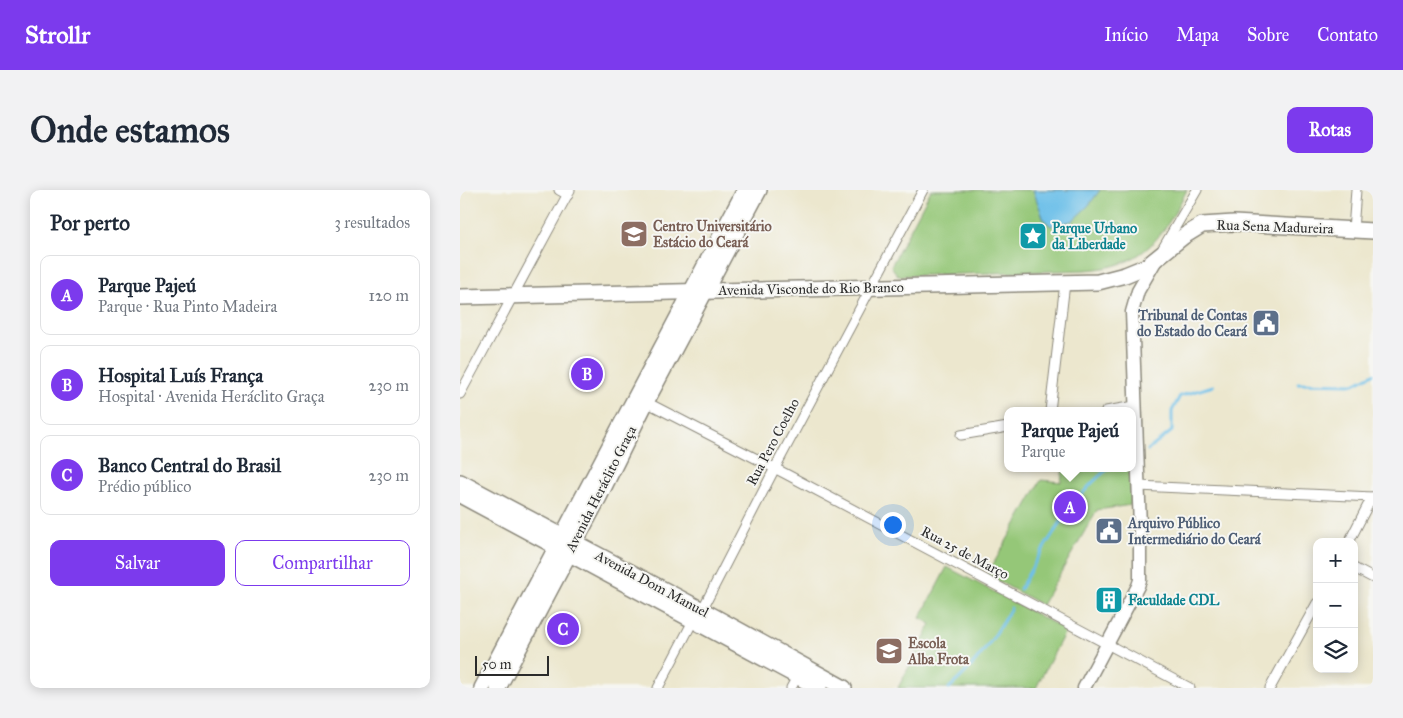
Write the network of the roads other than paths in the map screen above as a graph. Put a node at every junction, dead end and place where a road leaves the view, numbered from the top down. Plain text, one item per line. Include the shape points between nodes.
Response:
1 (559, 190) edge
2 (744, 190) edge
3 (759, 190) edge
4 (1197, 190) edge
5 (1356, 190) edge
6 (919, 191) edge
7 (569, 192) edge
8 (1353, 230) junction
9 (1373, 231) edge
10 (1157, 258) junction
11 (1064, 283) junction
12 (870, 287) junction
13 (706, 291) junction
14 (690, 292) junction
15 (515, 295) junction
16 (460, 297) edge
17 (460, 394) edge
18 (646, 402) junction
19 (1135, 406) joint
20 (1050, 407) edge
21 (1129, 407) edge
22 (1004, 428) edge
23 (1136, 433) edge
24 (962, 434) dead end
25 (775, 468) junction
26 (460, 482) edge
27 (1138, 486) junction
28 (460, 495) edge
29 (1372, 497) edge
30 (1351, 538) edge
31 (566, 545) junction
32 (1358, 570) edge
33 (1373, 578) edge
34 (1313, 609) edge
35 (698, 615) junction
36 (1107, 645) junction
37 (794, 682) edge
38 (482, 688) edge
39 (498, 688) edge
40 (658, 688) edge
41 (818, 688) edge
42 (844, 688) edge
43 (1084, 688) edge
44 (1190, 688) edge
45 (1270, 688) edge

1 - 7 street
2 - 14 main road, Avenida Heráclito Graça
3 - 13 main road, Avenida Heráclito Graça
4 - 10 street
5 - 8 street
6 - 12 street, Rua Pero Coelho
7 - 15 street
8 - 9 main road, Rua Sena Madureira
8 - 10 main road, Rua Sena Madureira via 1234,222 1202,225
10 - 11 main road, Avenida Visconde do Rio Branco via 1141,269 1114,279
10 - 19 main road via 1138,291 1132,312
11 - 12 main road, Avenida Visconde do Rio Branco
11 - 20 street
12 - 13 main road, Avenida Visconde do Rio Branco
12 - 25 street, Rua Pero Coelho
13 - 14 main road, Avenida Visconde do Rio Branco
13 - 18 main road, Avenida Heráclito Graça
14 - 15 main road, Avenida Visconde do Rio Branco
14 - 31 main road, Avenida Heráclito Graça
15 - 16 main road, Avenida Visconde do Rio Branco
15 - 17 street
18 - 25 street, Rua 25 de Março
18 - 31 main road, Avenida Heráclito Graça
19 - 21 street
22 - 24 street
23 - 27 main road
25 - 35 street, Rua Pero Coelho
25 - 36 street, Rua 25 de Março
26 - 31 main road, Avenida Dom Manuel
27 - 29 street
27 - 36 main road via 1140,580
28 - 31 main road, Avenida Dom Manuel
29 - 30 street
31 - 35 main road, Avenida Dom Manuel
31 - 38 main road, Avenida Heráclito Graça
31 - 39 main road, Avenida Heráclito Graça
32 - 33 street
34 - 45 street
35 - 37 main road, Avenida Dom Manuel
35 - 40 street, Rua Pero Coelho
35 - 42 main road, Avenida Dom Manuel
36 - 43 main road
36 - 44 street, Rua 25 de Março
37 - 41 main road, Avenida Dom Manuel

